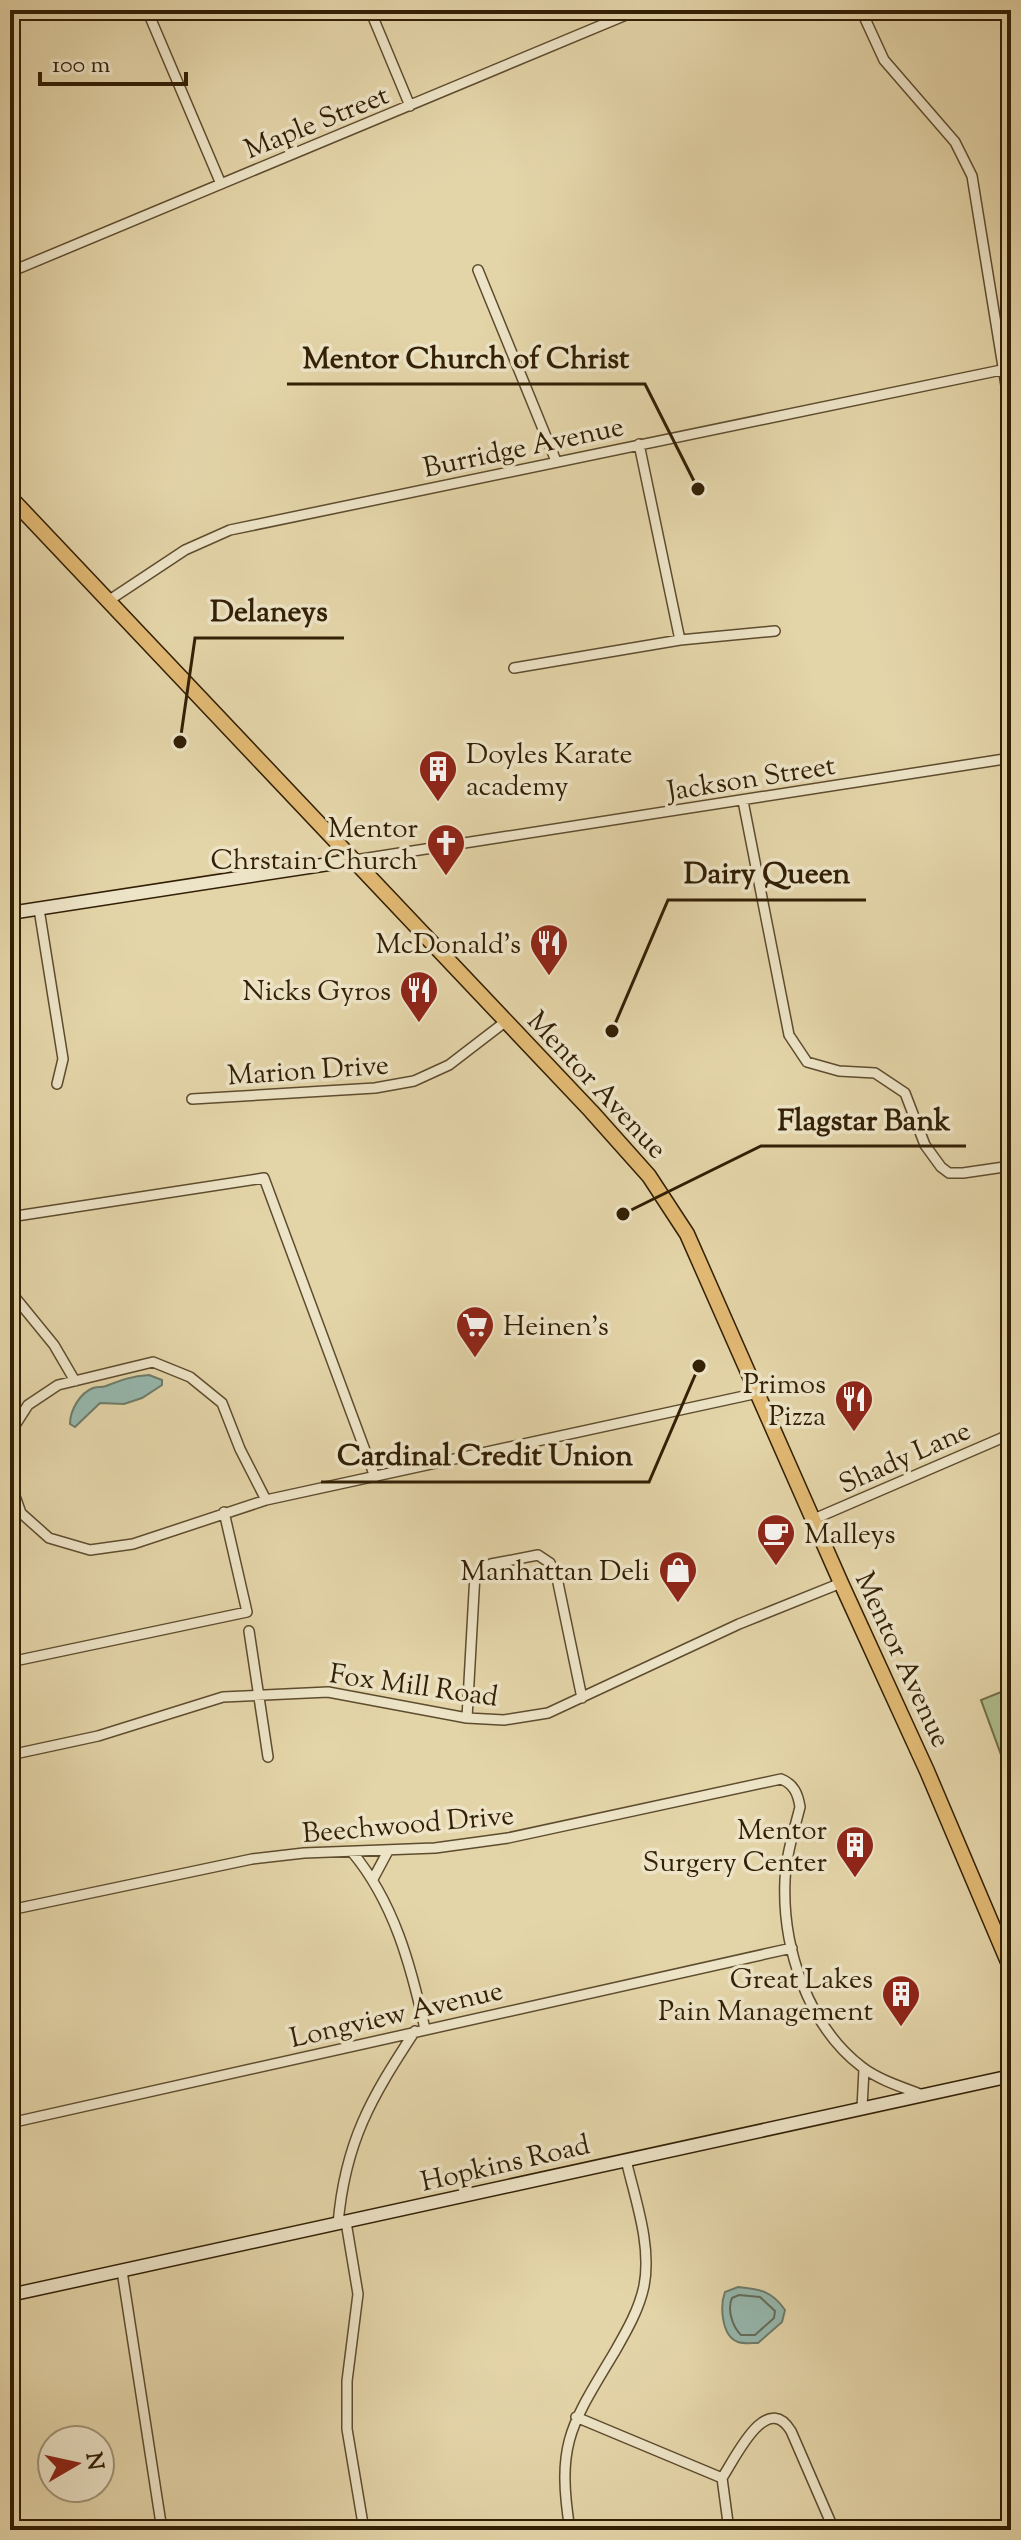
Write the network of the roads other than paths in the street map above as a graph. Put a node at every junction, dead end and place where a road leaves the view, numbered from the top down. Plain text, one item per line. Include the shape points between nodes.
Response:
1 (147, 10) edge
2 (370, 10) edge
3 (638, 10) edge
4 (861, 10) edge
5 (410, 106) junction
6 (221, 184) junction
7 (478, 270) dead end
8 (10, 272) edge
9 (1008, 369) edge
10 (1011, 416) edge
11 (639, 444) junction
12 (556, 461) junction
13 (10, 497) edge
14 (108, 601) junction
15 (775, 631) dead end
16 (680, 640) junction
17 (514, 668) dead end
18 (1011, 758) edge
19 (743, 801) junction
20 (355, 860) junction
21 (39, 909) junction
22 (10, 913) edge
23 (505, 1022) junction
24 (57, 1084) dead end
25 (192, 1099) dead end
26 (1011, 1166) edge
27 (10, 1217) edge
28 (10, 1297) edge
29 (75, 1381) junction
30 (758, 1393) junction
31 (1011, 1434) edge
32 (10, 1444) edge
33 (375, 1477) junction
34 (10, 1482) edge
35 (266, 1500) junction
36 (224, 1512) junction
37 (814, 1519) junction
38 (841, 1583) junction
39 (249, 1631) dead end
40 (10, 1662) edge
41 (260, 1695) junction
42 (582, 1698) junction
43 (467, 1718) junction
44 (10, 1755) edge
45 (268, 1757) dead end
46 (388, 1851) junction
47 (352, 1852) junction
48 (373, 1879) junction
49 (10, 1910) edge
50 (792, 1948) junction
51 (1011, 1969) edge
52 (420, 2030) junction
53 (864, 2069) junction
54 (1011, 2076) edge
55 (923, 2095) junction
56 (862, 2108) junction
57 (10, 2123) edge
58 (626, 2160) junction
59 (342, 2223) junction
60 (122, 2271) junction
61 (10, 2295) edge
62 (576, 2417) junction
63 (722, 2478) junction
64 (162, 2530) edge
65 (364, 2530) edge
66 (570, 2530) edge
67 (729, 2530) edge
68 (834, 2530) edge

1 - 6 street
2 - 5 street
3 - 5 street, Maple Street
4 - 9 street via 884,60 966,161
5 - 6 street, Maple Street
6 - 8 street, Maple Street
7 - 12 street
9 - 10 street
9 - 11 street, Burridge Avenue
11 - 12 street, Burridge Avenue
11 - 16 street
12 - 14 street, Burridge Avenue via 230,530 185,550
13 - 14 main road, Mentor Avenue
14 - 20 main road, Mentor Avenue
15 - 16 street
16 - 17 street
18 - 19 street, Jackson Street
19 - 20 street, Jackson Street
19 - 26 street via 789,1035 807,1062 875,1073 905,1093 925,1145 949,1173
20 - 21 street
20 - 23 main road, Mentor Avenue
21 - 22 street
21 - 24 street via 63,1059
23 - 25 street, Marion Drive via 449,1065 414,1081
23 - 30 main road, Mentor Avenue via 635,1158 669,1203
27 - 33 street via 264,1178
28 - 29 street via 54,1345
29 - 32 street via 58,1385 28,1405 12,1430
29 - 35 street via 153,1362 190,1377 222,1403
30 - 33 street
30 - 37 main road, Mentor Avenue
31 - 37 street, Shady Lane
33 - 35 street
34 - 36 street via 21,1513 49,1538 90,1550 133,1544
35 - 36 street
36 - 40 street via 247,1612
37 - 38 main road, Mentor Avenue
38 - 42 street, Fox Mill Road
38 - 51 main road, Mentor Avenue
39 - 41 street
41 - 43 street, Fox Mill Road via 328,1692
41 - 44 street, Fox Mill Road via 223,1697 98,1736
41 - 45 street
42 - 43 street, Fox Mill Road via 526,1718
42 - 43 street via 557,1578 550,1563 538,1555 491,1564 475,1574
46 - 47 street, Beechwood Drive
46 - 48 street
46 - 50 street, Beechwood Drive via 540,1832 775,1778 788,1781 800,1807 785,1881
47 - 48 street
47 - 49 street, Beechwood Drive via 225,1864
48 - 52 street via 407,1960
50 - 52 street, Longview Avenue
50 - 53 street via 821,2020
52 - 57 street, Longview Avenue
52 - 59 street via 365,2112 351,2149
53 - 55 street
53 - 56 street
54 - 55 street, Hopkins Road
55 - 56 street, Hopkins Road
56 - 58 street, Hopkins Road
58 - 59 street, Hopkins Road
58 - 62 street via 642,2228 644,2285 625,2334
59 - 60 street, Hopkins Road
59 - 65 street via 358,2294 347,2429
60 - 61 street, Hopkins Road
60 - 64 street
62 - 63 street
62 - 66 street via 563,2471
63 - 67 street
63 - 68 street via 757,2425 778,2418 791,2431

